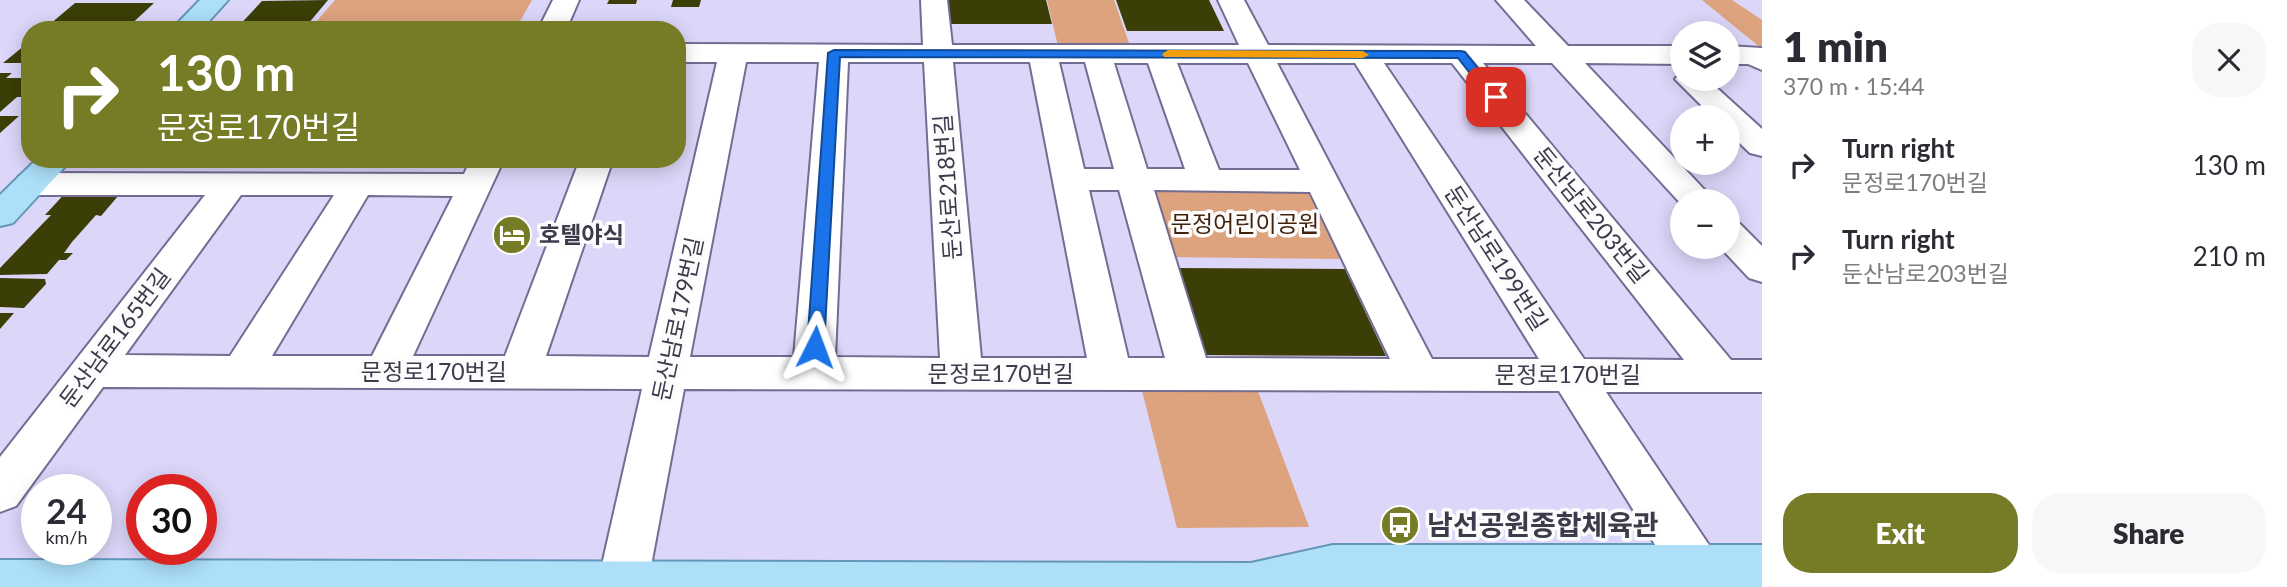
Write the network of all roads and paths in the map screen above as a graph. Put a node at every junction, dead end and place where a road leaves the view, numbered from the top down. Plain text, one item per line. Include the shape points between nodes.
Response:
1 (215, 0) edge
2 (566, 0) edge
3 (934, 0) edge
4 (1231, 0) edge
5 (1508, 0) edge
6 (194, 21) edge
7 (556, 21) edge
8 (686, 53) edge
9 (733, 53) junction
10 (834, 53) junction
11 (937, 54) junction
12 (1043, 54) junction
13 (1097, 54) junction
14 (1159, 54) junction
15 (1259, 54) junction
16 (1364, 55) junction
17 (1461, 55) junction
18 (1560, 55) junction
19 (1740, 55) edge
20 (1670, 61) edge
21 (1762, 61) edge
22 (1703, 91) edge
23 (1762, 146) edge
24 (47, 168) edge
25 (594, 168) edge
26 (482, 172) edge
27 (1070, 179) junction
28 (1133, 180) junction
29 (1206, 180) junction
30 (1322, 181) junction
31 (31, 184) junction
32 (358, 184) junction
33 (231, 185) junction
34 (1687, 189) edge
35 (0, 215) edge
36 (1740, 246) edge
37 (1762, 269) edge
38 (91, 371) junction
39 (241, 372) junction
40 (385, 372) junction
41 (520, 372) junction
42 (667, 373) junction
43 (813, 373) junction
44 (962, 374) junction
45 (1111, 374) junction
46 (1189, 374) junction
47 (1419, 375) junction
48 (1572, 375) junction
49 (1720, 376) junction
50 (1762, 376) edge
51 (0, 492) edge
52 (1696, 567) junction
53 (1762, 567) edge
54 (0, 583) edge
55 (622, 586) edge
56 (1252, 587) edge

1 - 6 main road
2 - 7 street
3 - 11 street, 둔산로218번길
4 - 15 street
5 - 18 street
8 - 9 street
9 - 10 street
9 - 42 street, 둔산남로179번길
10 - 11 street
10 - 43 street
11 - 12 street
11 - 44 street, 둔산로218번길
12 - 13 street
12 - 27 street
13 - 14 street
13 - 28 street
14 - 15 street
14 - 29 street
15 - 16 street
15 - 30 street
16 - 17 street
16 - 48 street, 둔산남로199번길
17 - 18 street
17 - 49 street, 둔산남로203번길
18 - 20 street
18 - 34 street
19 - 21 street via 1755,55
22 - 23 street
24 - 31 main road
25 - 41 street
26 - 32 street
26 - 40 street
27 - 28 street
27 - 45 street
28 - 29 street
28 - 46 street
29 - 30 street
30 - 47 street
31 - 33 street
31 - 35 main road
32 - 33 street
32 - 39 street
33 - 38 street, 둔산남로165번길
36 - 37 street
38 - 39 street, 문정로170번길
38 - 51 street, 둔산남로165번길
39 - 40 street, 문정로170번길
40 - 41 street, 문정로170번길
41 - 42 street, 문정로170번길
42 - 43 street, 문정로170번길
42 - 55 street, 둔산남로179번길
43 - 44 street, 문정로170번길
44 - 45 street, 문정로170번길
45 - 46 street, 문정로170번길
46 - 47 street, 문정로170번길
47 - 48 street, 문정로170번길
48 - 49 street, 문정로170번길
48 - 52 street, 둔산남로199번길
49 - 50 street, 문정로170번길
52 - 53 main road
52 - 56 main road via 1333,567
54 - 55 main road
55 - 56 main road

